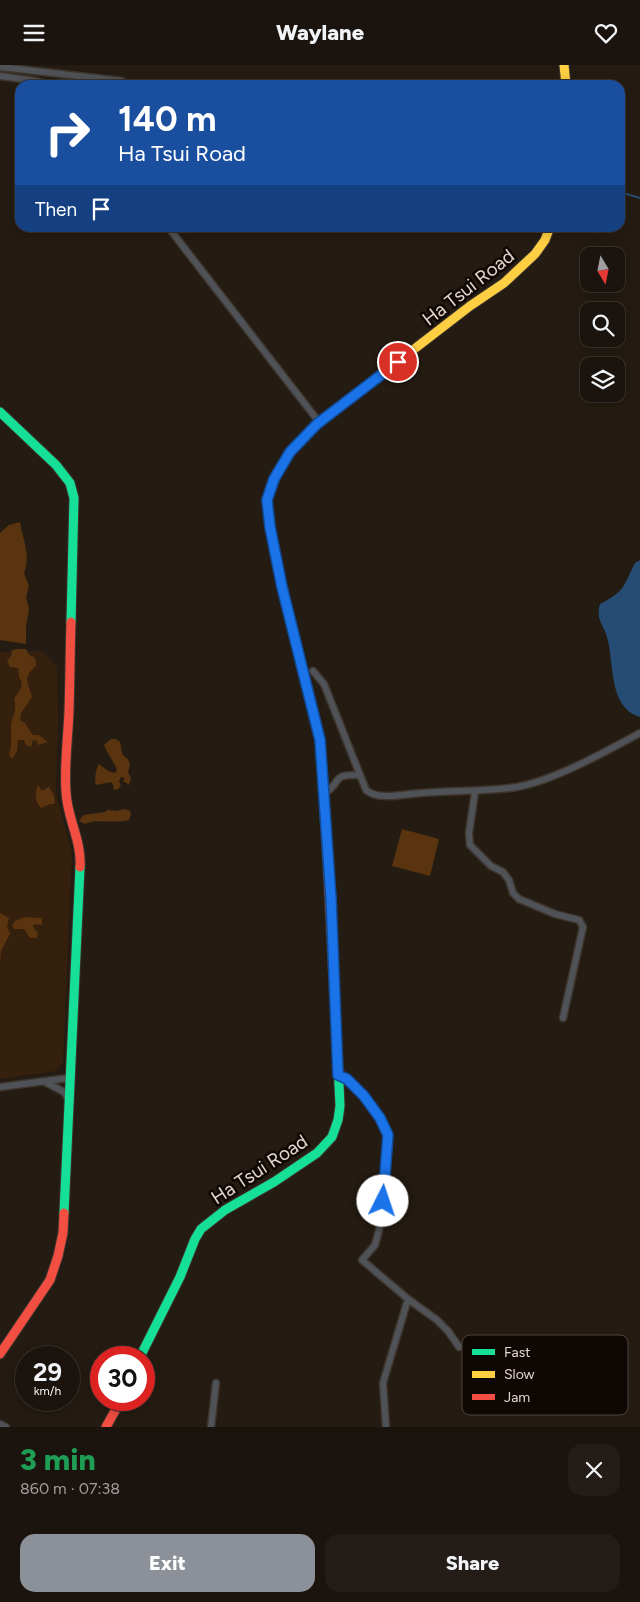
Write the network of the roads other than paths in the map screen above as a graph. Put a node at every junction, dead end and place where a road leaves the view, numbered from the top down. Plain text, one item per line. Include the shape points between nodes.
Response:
1 (564, 65) edge
2 (0, 67) edge
3 (0, 76) edge
4 (22, 80) edge
5 (113, 80) edge
6 (566, 80) edge
7 (172, 232) edge
8 (548, 232) edge
9 (0, 412) edge
10 (319, 423) junction
11 (313, 671) dead end
12 (640, 733) edge
13 (360, 775) junction
14 (475, 792) junction
15 (324, 793) junction
16 (563, 1018) dead end
17 (338, 1075) junction
18 (70, 1078) junction
19 (45, 1082) junction
20 (0, 1087) edge
21 (69, 1101) junction
22 (408, 1299) junction
23 (146, 1346) edge
24 (458, 1347) dead end
25 (0, 1355) edge
26 (216, 1383) dead end
27 (114, 1411) edge
28 (0, 1424) edge
29 (6, 1427) edge
30 (106, 1427) edge
31 (212, 1427) edge
32 (386, 1427) edge

1 - 6 street
2 - 5 street
3 - 4 street
7 - 10 street
8 - 10 street, Ha Tsui Road via 535,254 504,283
9 - 18 street via 56,465 70,483 74,498 70,710 65,774 70,817 80,853
10 - 15 street, Ha Tsui Road via 290,452 274,479 267,500 282,587 320,740
11 - 13 street via 324,684
12 - 14 street via 547,778 519,786
13 - 14 street via 371,795
13 - 15 street via 338,777 331,789
14 - 16 street via 470,845 491,866 503,872 519,899 579,920 583,927
15 - 17 street, Ha Tsui Road
17 - 22 street via 347,1079 364,1096 388,1135 379,1230 375,1245 362,1260
17 - 23 street, Ha Tsui Road via 338,1120 332,1137 305,1162 225,1210 201,1229
18 - 19 street
18 - 21 street
19 - 20 street
19 - 21 street via 64,1092
21 - 25 street via 63,1233 56,1264 50,1280
22 - 24 street via 437,1320
22 - 32 street via 383,1383
26 - 31 street
27 - 30 street
28 - 29 street

